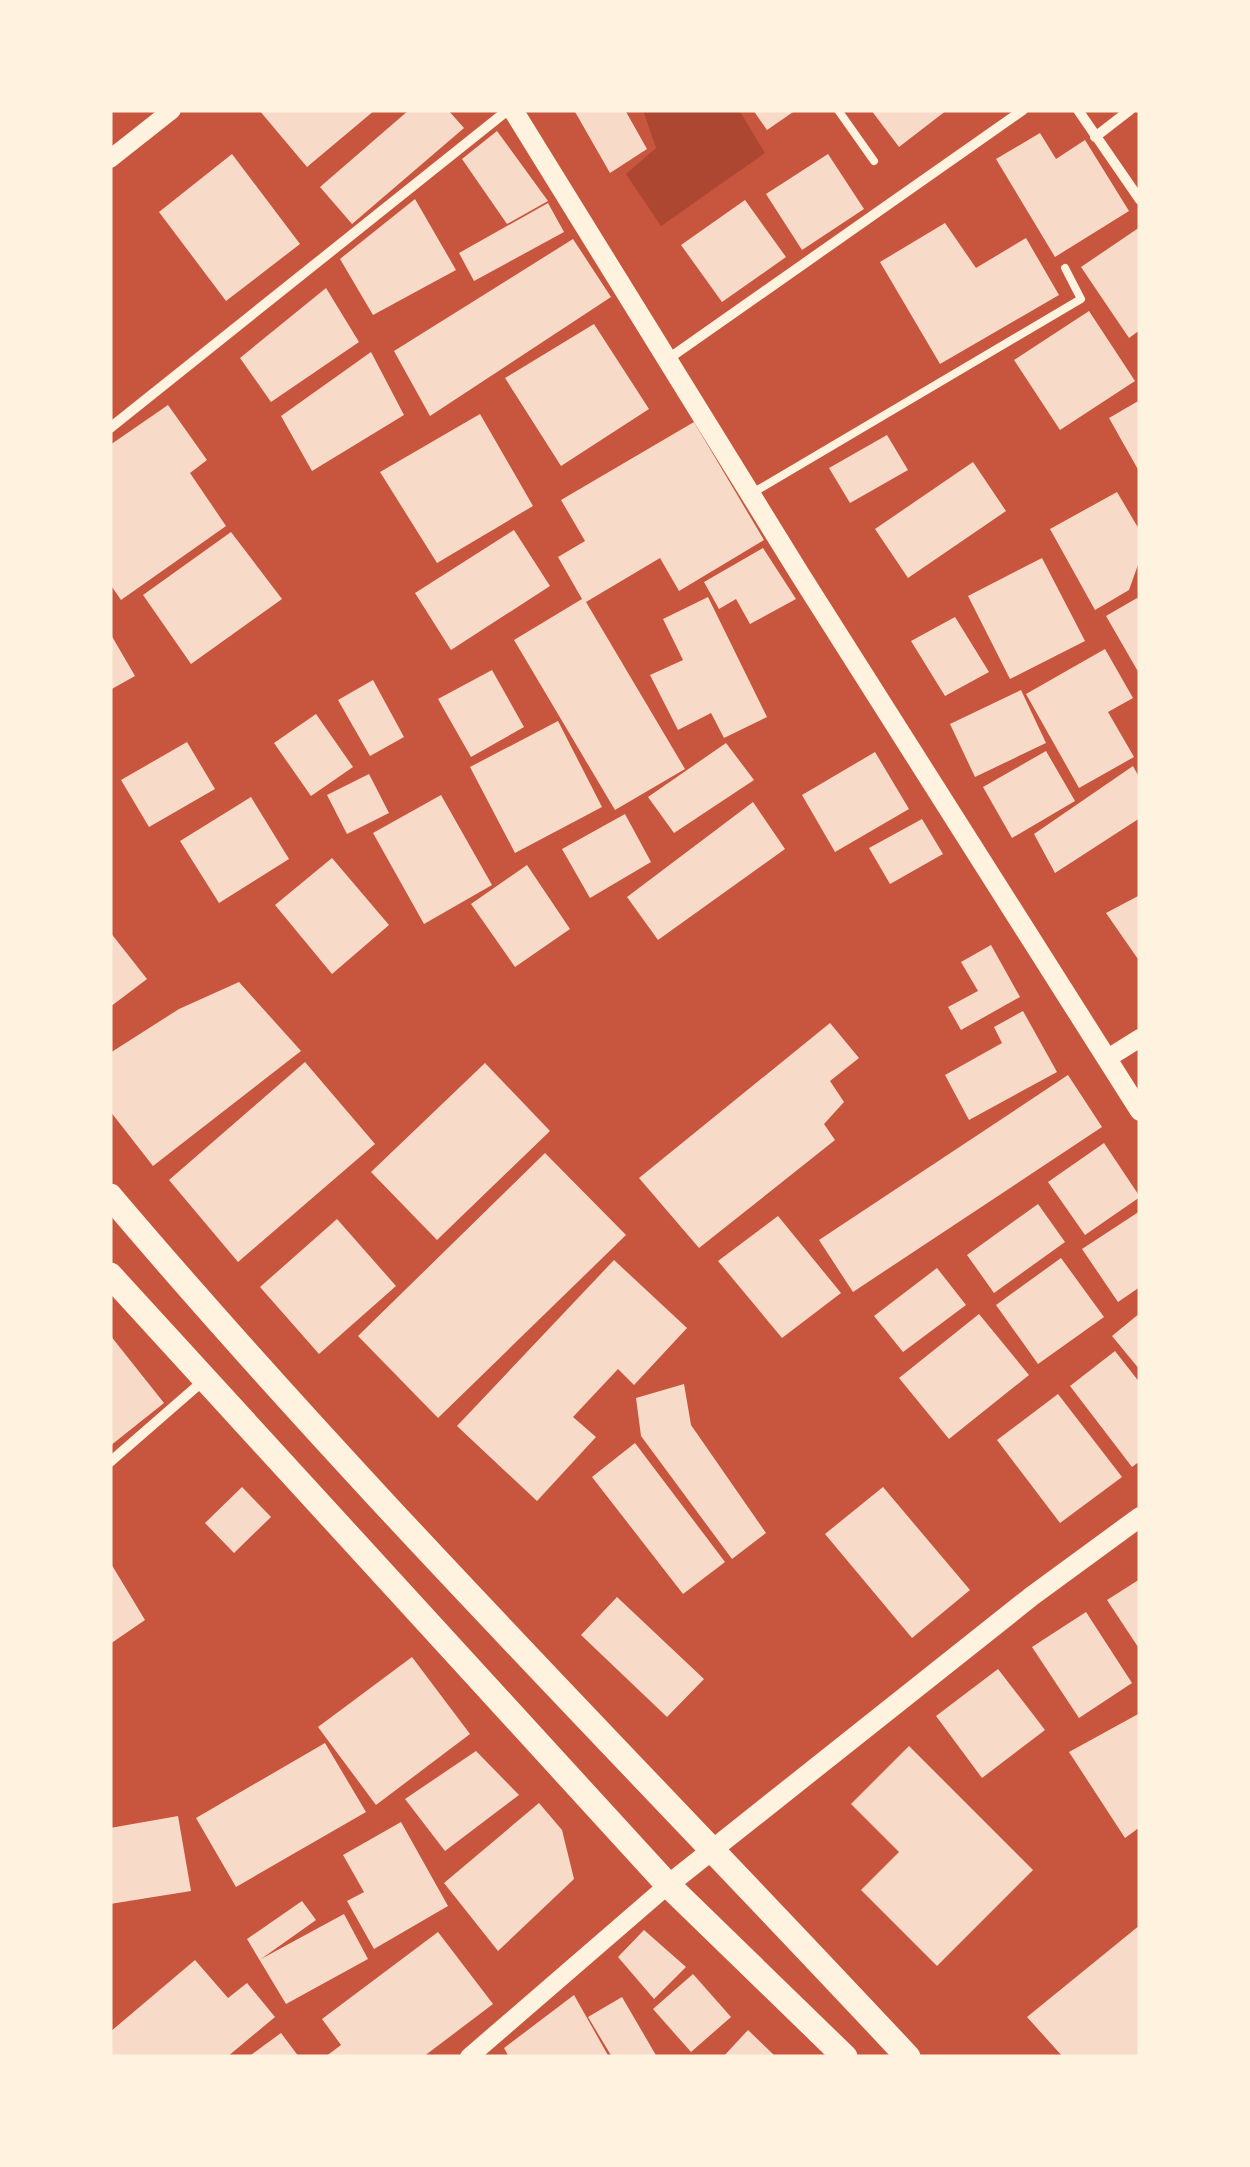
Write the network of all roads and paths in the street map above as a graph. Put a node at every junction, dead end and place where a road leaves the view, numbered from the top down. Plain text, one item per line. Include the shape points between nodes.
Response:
1 (172, 110) edge
2 (511, 110) edge
3 (838, 110) edge
4 (1023, 110) edge
5 (1078, 110) edge
6 (1130, 110) edge
7 (1096, 136) junction
8 (110, 159) edge
9 (874, 160) dead end
10 (1140, 200) edge
11 (1065, 268) dead end
12 (667, 360) junction
13 (110, 428) edge
14 (750, 494) junction
15 (1140, 1038) edge
16 (1108, 1058) junction
17 (1140, 1111) edge
18 (110, 1196) edge
19 (110, 1275) edge
20 (203, 1381) junction
21 (110, 1462) edge
22 (1140, 1517) edge
23 (713, 1848) junction
24 (668, 1886) junction
25 (468, 2057) edge
26 (845, 2057) edge
27 (908, 2057) edge

1 - 8 street
2 - 12 main road
2 - 13 street
3 - 9 lane
4 - 12 street
5 - 7 street
6 - 7 street
7 - 10 street
11 - 14 lane via 1081,299
12 - 14 main road
14 - 16 main road
15 - 16 street
16 - 17 main road
18 - 23 main road via 206,1309
19 - 20 main road
20 - 21 street
20 - 24 main road
22 - 23 main road
23 - 24 main road
23 - 27 main road
24 - 25 street
24 - 26 main road

